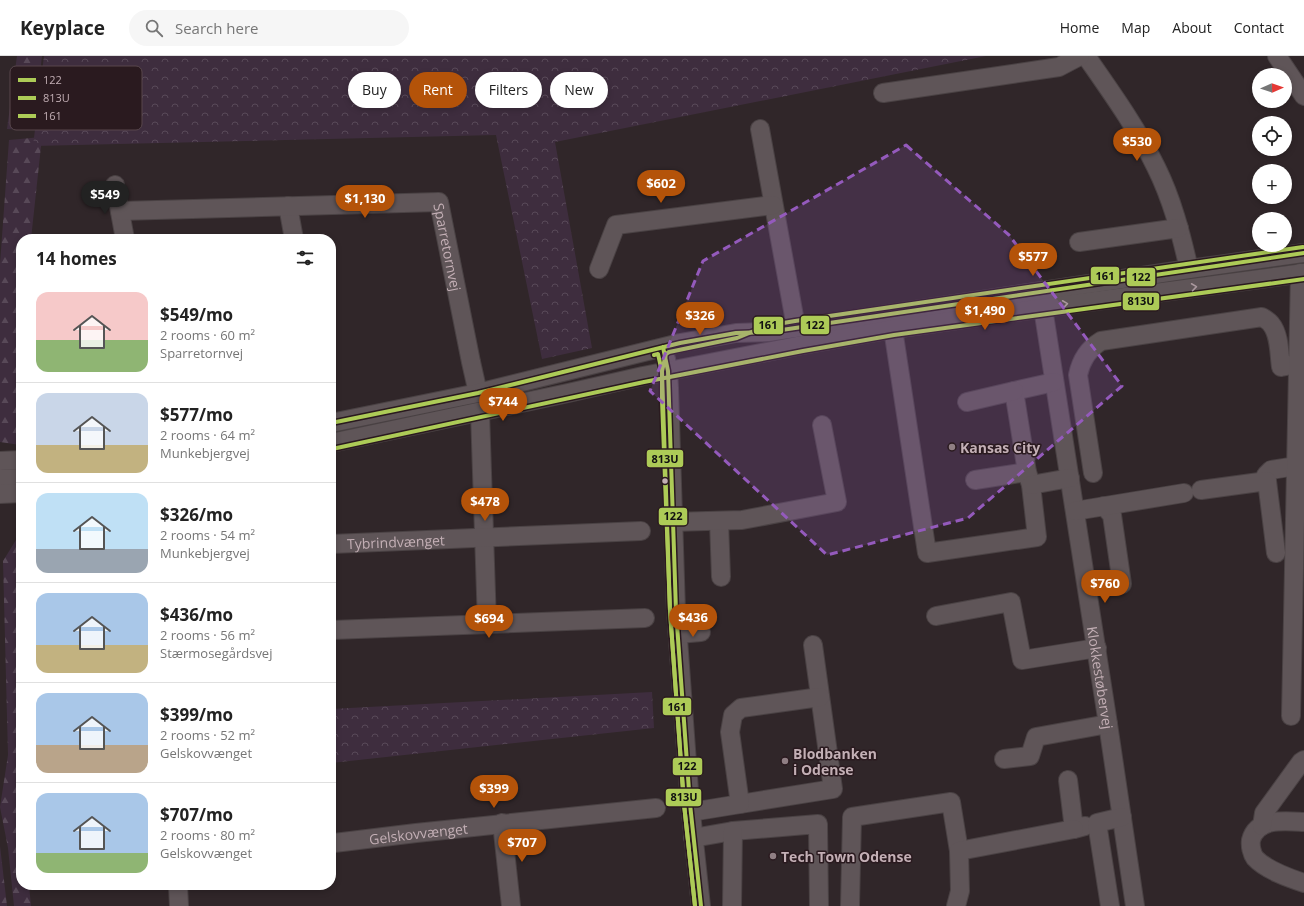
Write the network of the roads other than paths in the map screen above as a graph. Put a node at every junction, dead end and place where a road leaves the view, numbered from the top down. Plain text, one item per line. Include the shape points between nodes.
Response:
1 (1080, 56) edge
2 (1086, 56) edge
3 (1283, 58) edge
4 (883, 93) dead end
5 (1304, 96) edge
6 (760, 129) dead end
7 (115, 185) dead end
8 (773, 204) junction
9 (288, 206) junction
10 (120, 211) junction
11 (1179, 228) junction
12 (124, 234) edge
13 (293, 234) edge
14 (1079, 242) dead end
15 (1304, 253) edge
16 (598, 269) dead end
17 (1189, 269) junction
18 (1302, 273) edge
19 (1043, 308) junction
20 (796, 327) junction
21 (893, 329) junction
22 (768, 332) junction
23 (663, 347) junction
24 (1298, 364) junction
25 (668, 371) junction
26 (1054, 382) junction
27 (1014, 391) junction
28 (478, 393) junction
29 (967, 402) dead end
30 (1083, 410) junction
31 (480, 412) junction
32 (1059, 414) junction
33 (336, 422) edge
34 (822, 425) dead end
35 (336, 442) edge
36 (16, 460) edge
37 (0, 461) edge
38 (1296, 466) junction
39 (1093, 473) dead end
40 (16, 478) edge
41 (1029, 478) junction
42 (1070, 478) junction
43 (0, 479) edge
44 (975, 480) dead end
45 (1267, 481) junction
46 (1201, 490) dead end
47 (16, 493) edge
48 (1184, 493) dead end
49 (0, 494) edge
50 (1104, 506) junction
51 (1075, 511) junction
52 (719, 521) junction
53 (672, 522) junction
54 (641, 530) dead end
55 (484, 537) junction
56 (336, 544) edge
57 (1276, 553) dead end
58 (721, 577) dead end
59 (1122, 584) dead end
60 (936, 616) dead end
61 (645, 618) dead end
62 (487, 624) junction
63 (336, 630) edge
64 (701, 632) dead end
65 (678, 634) junction
66 (813, 645) dead end
67 (1097, 648) junction
68 (820, 696) junction
69 (1291, 716) dead end
70 (1108, 724) junction
71 (1004, 760) dead end
72 (1304, 760) edge
73 (1068, 780) dead end
74 (740, 804) junction
75 (656, 808) dead end
76 (691, 812) junction
77 (1122, 817) junction
78 (1304, 822) edge
79 (1098, 823) junction
80 (502, 824) junction
81 (1262, 826) junction
82 (1074, 829) junction
83 (733, 831) junction
84 (693, 838) junction
85 (336, 843) edge
86 (959, 851) junction
87 (1304, 883) edge
88 (178, 890) edge
89 (179, 906) edge
90 (511, 906) edge
91 (701, 906) edge
92 (732, 906) edge
93 (819, 906) edge
94 (850, 906) edge
95 (956, 906) edge
96 (1110, 906) edge
97 (1135, 906) edge

1 - 4 street via 1059,67
2 - 11 street via 1134,127 1157,167
3 - 5 street
6 - 8 street
7 - 10 street
8 - 16 street via 616,225
8 - 20 street
9 - 10 street, Sparretornvej
9 - 13 street
9 - 28 street, Sparretornvej via 438,202
10 - 12 street
11 - 14 street
11 - 17 street
15 - 17 street
17 - 20 street
19 -> 18 street
18 - 24 street
19 - 21 street
19 - 26 street, Klokkestøbervej
20 - 22 street
21 - 25 street
21 - 41 street via 927,553 1037,537
22 - 23 street via 730,334
22 - 25 street via 739,344 670,358
23 - 25 street
23 - 28 street
24 - 30 street via 1282,367 1274,328 1262,317 1101,342 1084,356 1080,366 1078,375
24 - 38 street
25 - 31 street
25 - 53 street
26 - 27 street
26 - 32 street, Klokkestøbervej
27 - 29 street
27 - 41 street
28 - 33 street
30 - 32 street
30 - 39 street
31 - 35 street
31 - 55 street
32 - 42 street, Klokkestøbervej
34 - 52 street via 837,502 742,520
36 - 37 street
38 - 45 street via 1271,470 1266,475
38 - 69 street
40 - 43 street
41 - 42 street
41 - 44 street
42 - 51 street, Klokkestøbervej
45 - 46 street
45 - 57 street
47 - 49 street
48 - 50 street
50 - 51 street
50 - 59 street via 1112,515
51 - 67 street, Klokkestøbervej
52 - 53 street
52 - 58 street
53 - 65 street
54 - 55 street, Tybrindvænget
55 - 56 street, Tybrindvænget
55 - 62 street
60 - 67 street via 1012,602 1022,660
61 - 62 street
62 - 63 street
64 - 65 street
65 - 76 street
66 - 68 street
67 - 70 street, Klokkestøbervej
68 - 74 street via 741,708 733,715 730,732
68 - 74 street via 832,789
70 - 71 street via 1036,737 1030,756
70 - 77 street, Klokkestøbervej
72 - 81 street via 1264,813
73 - 82 street
74 - 76 street
75 - 80 street, Gelskovvænget
76 - 84 street
77 - 79 street
77 - 97 street, Klokkestøbervej
78 - 81 street via 1278,821
79 - 82 street
79 - 96 street
80 - 85 street, Gelskovvænget
80 - 90 street
81 - 87 street via 1253,835 1251,842 1254,857 1284,876
82 - 86 street
83 - 84 street
83 - 92 street
83 - 93 street via 818,824
84 - 91 street
86 - 94 street via 951,802 852,817
86 - 95 street via 960,891
88 - 89 street

